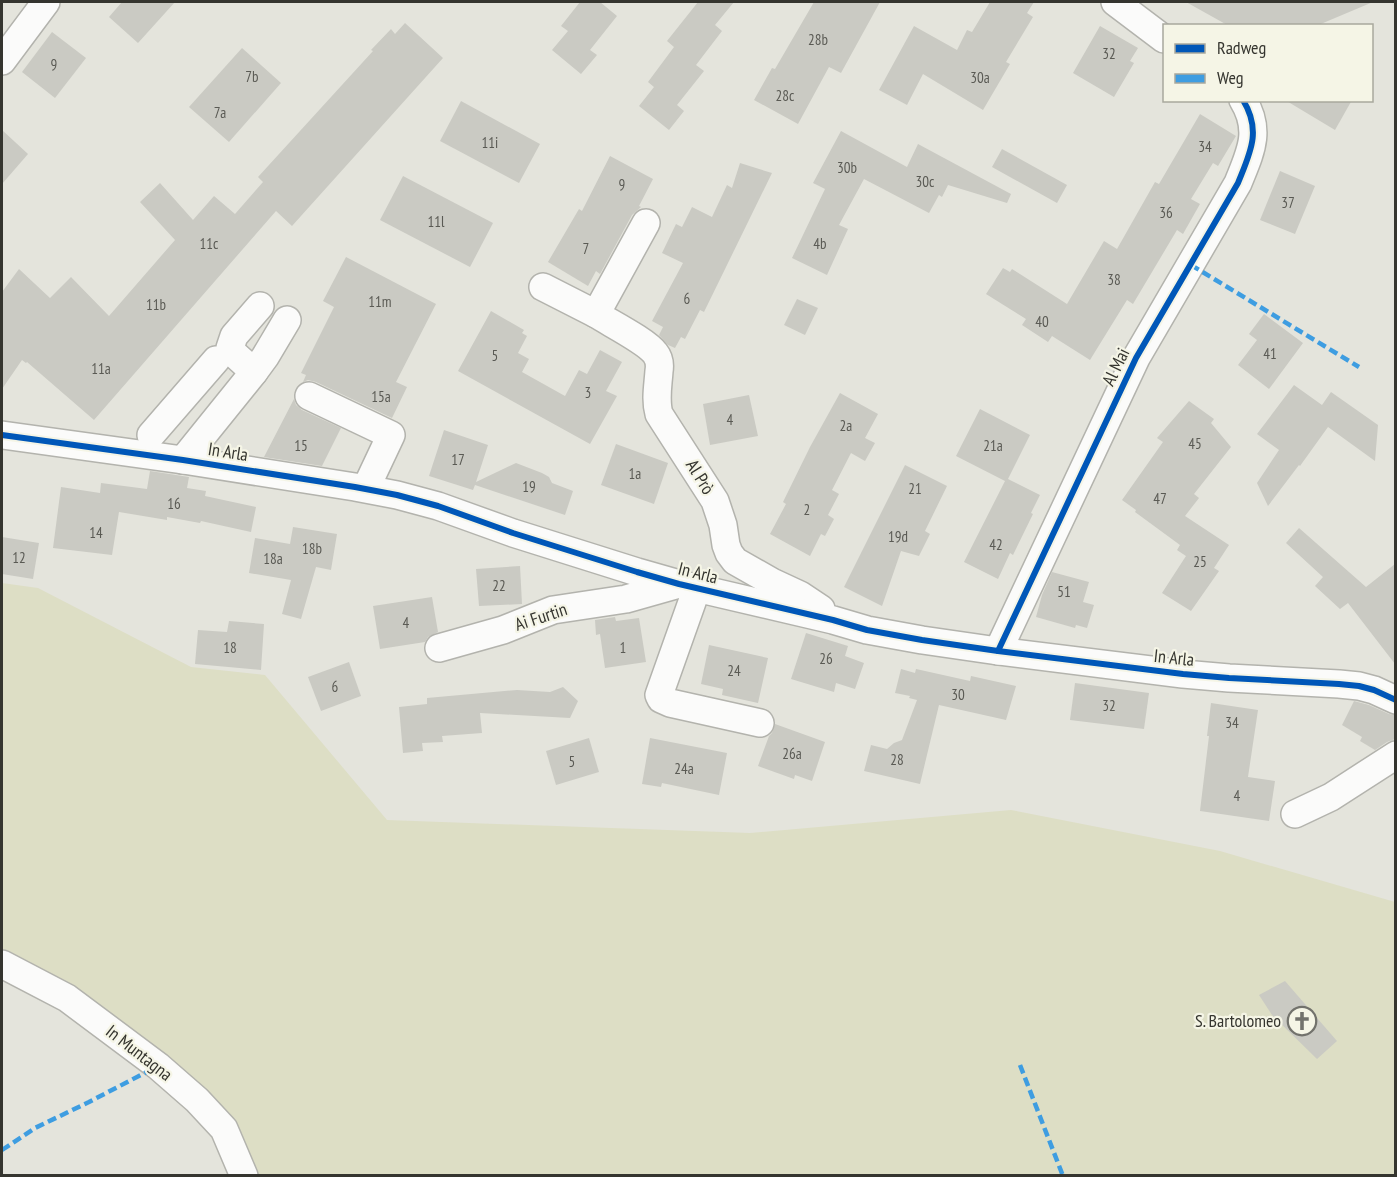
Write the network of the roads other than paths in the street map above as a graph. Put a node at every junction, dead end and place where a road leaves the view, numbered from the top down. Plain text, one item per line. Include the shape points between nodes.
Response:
1 (46, 2) edge
2 (1115, 2) edge
3 (1163, 38) edge
4 (2, 61) edge
5 (1244, 102) edge
6 (646, 223) dead end
7 (543, 286) dead end
8 (260, 306) dead end
9 (596, 314) junction
10 (286, 320) dead end
11 (216, 360) dead end
12 (254, 372) junction
13 (309, 396) dead end
14 (180, 401) junction
15 (210, 427) junction
16 (2, 435) edge
17 (151, 435) dead end
18 (183, 460) junction
19 (366, 488) junction
20 (688, 586) junction
21 (833, 620) junction
22 (439, 648) dead end
23 (998, 651) junction
24 (1395, 700) edge
25 (760, 723) dead end
26 (1395, 755) edge
27 (1295, 814) dead end
28 (2, 964) edge
29 (244, 1176) edge

1 - 4 street
2 - 3 street
5 - 23 street, Al Mai via 1254,128 1238,183 1136,358
6 - 9 street
7 - 9 street
8 - 12 street via 234,336 230,348
9 - 21 street, Al Prò via 656,354 660,368 659,414 715,501 726,545 735,561 800,596
10 - 12 street
11 - 14 street
12 - 15 street
13 - 19 street via 391,435
14 - 15 street
14 - 17 street
15 - 18 street
16 - 18 street, In Arla
18 - 19 street, In Arla
19 - 20 street, In Arla via 438,506
20 - 21 street, In Arla
20 - 22 street, Ai Furtin via 553,610 503,630
20 - 25 street via 661,699
21 - 23 street, In Arla via 878,632
23 - 24 street, In Arla via 1183,674 1339,684 1374,690
26 - 27 street via 1331,797
28 - 29 street, In Muntagna via 67,998 197,1100 224,1129

